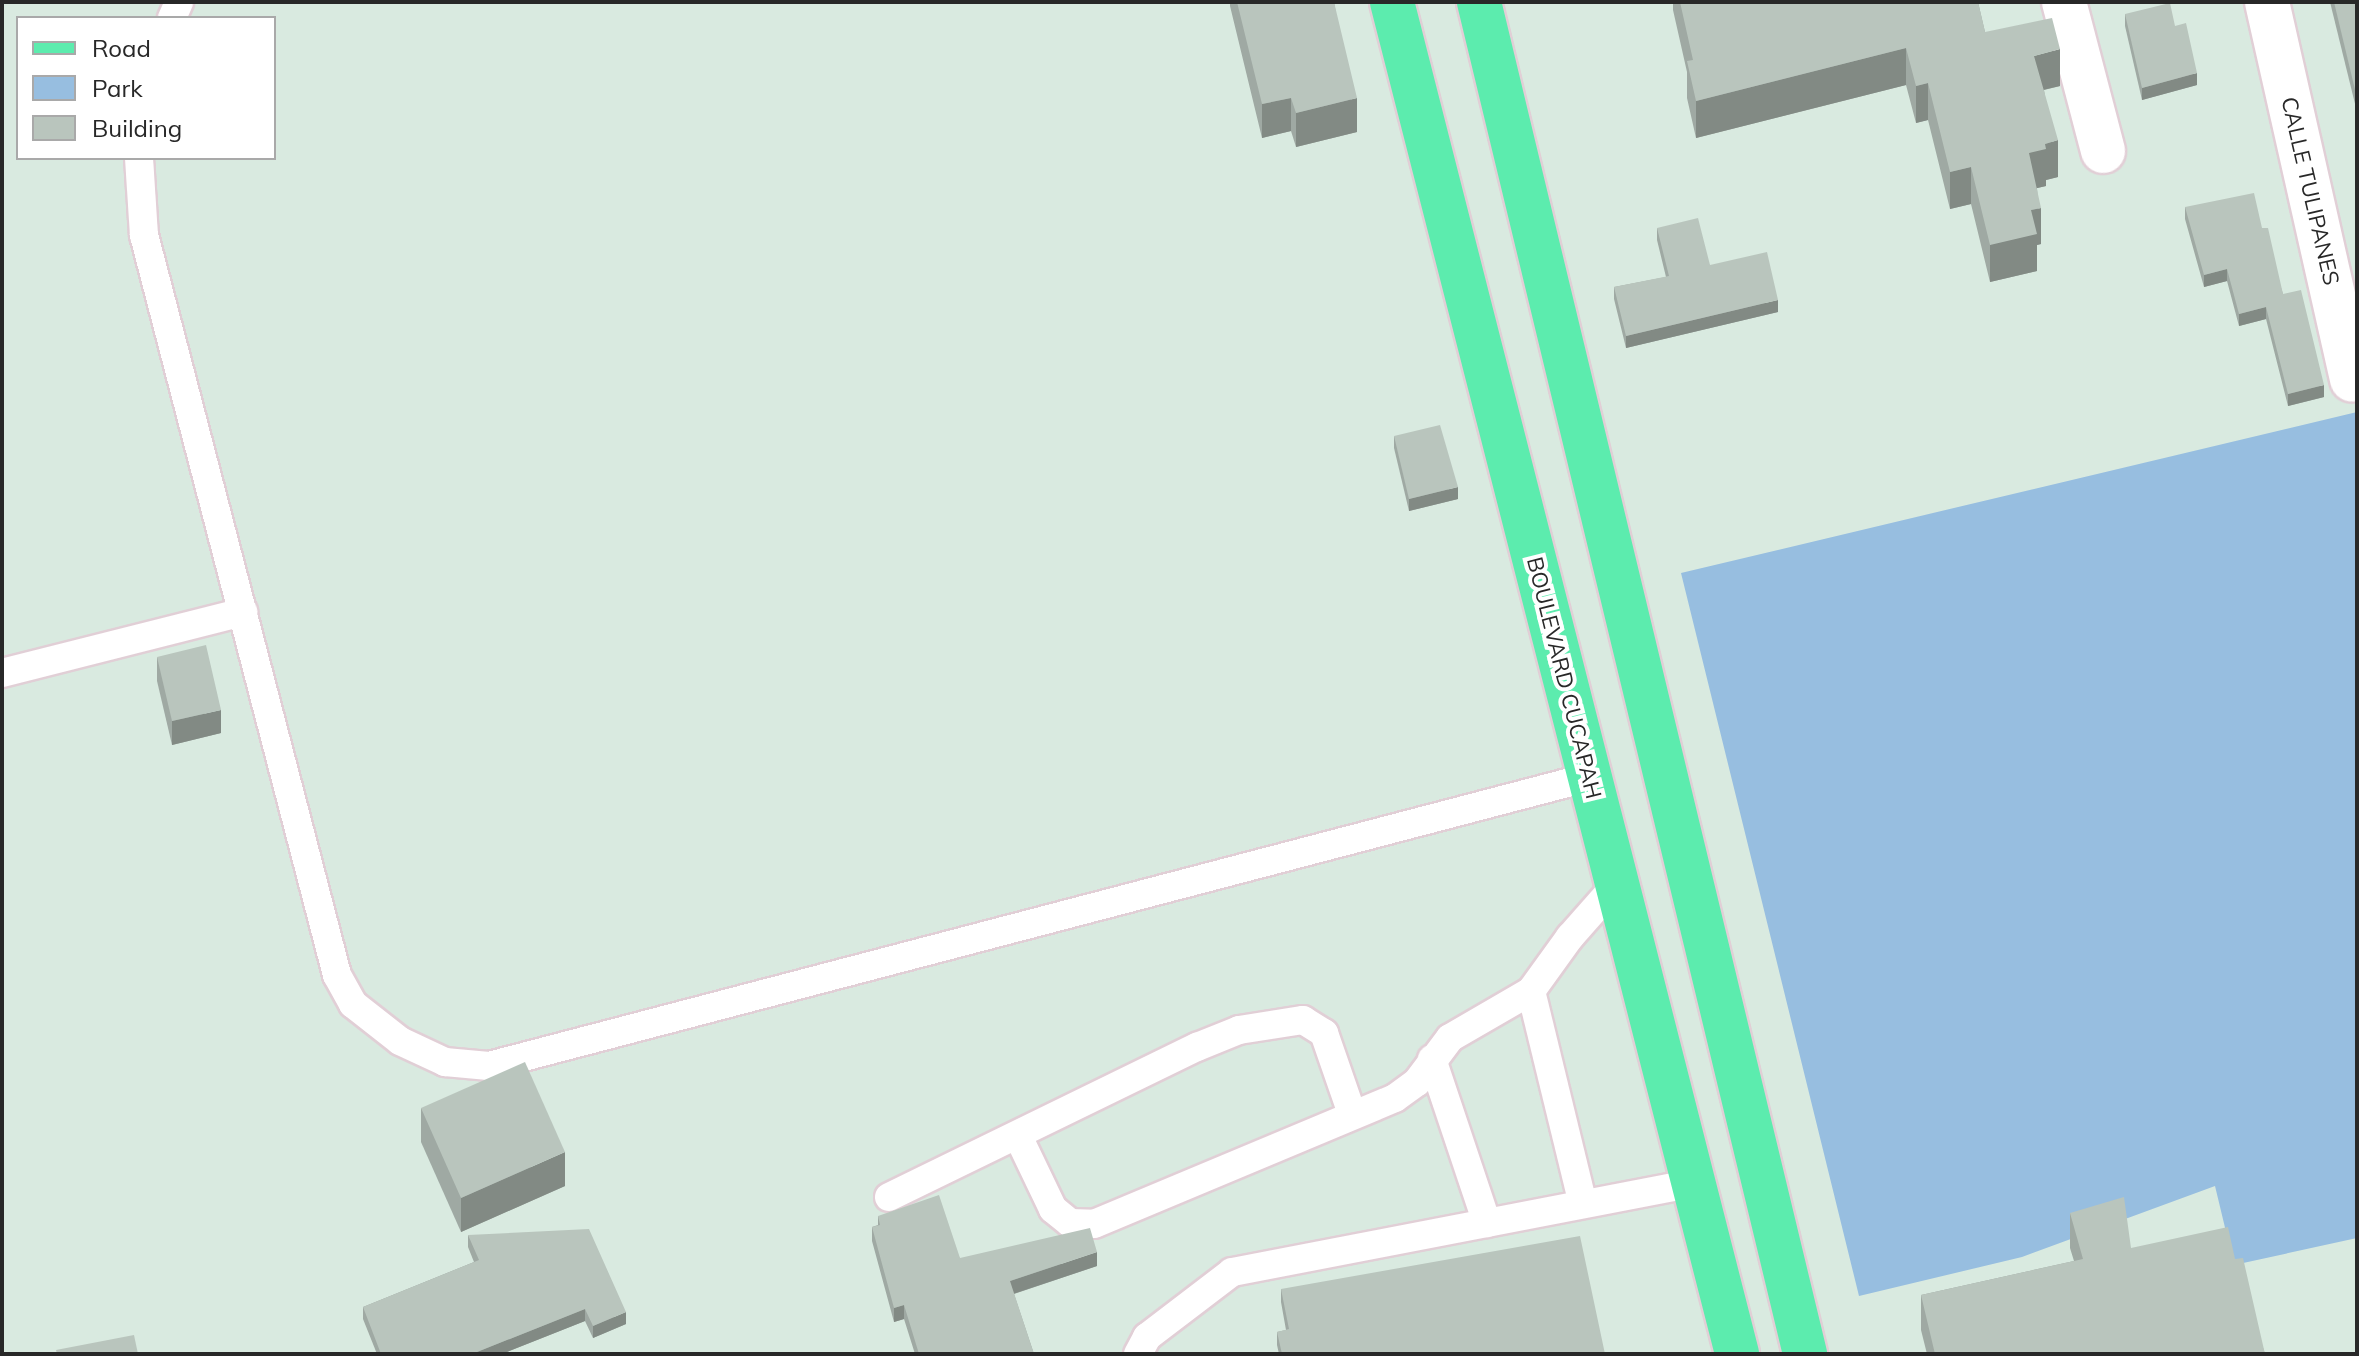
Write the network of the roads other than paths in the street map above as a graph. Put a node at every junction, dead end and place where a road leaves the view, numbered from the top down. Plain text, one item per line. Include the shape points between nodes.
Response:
1 (1392, 2) edge
2 (1479, 2) edge
3 (2064, 2) edge
4 (2267, 2) edge
5 (2103, 151) dead end
6 (139, 160) edge
7 (2352, 380) dead end
8 (243, 612) junction
9 (2, 673) edge
10 (1590, 777) junction
11 (1615, 886) junction
12 (1531, 991) junction
13 (1432, 1059) junction
14 (1352, 1114) junction
15 (1018, 1136) junction
16 (1694, 1183) junction
17 (889, 1197) dead end
18 (1583, 1204) junction
19 (1487, 1223) junction
20 (1138, 1354) edge
21 (1737, 1354) edge
22 (1805, 1354) edge

1 - 10 main road, BOULEVARD CUCAPAH
2 - 22 main road
3 - 5 street
4 - 7 street, CALLE TULIPANES
6 - 8 lane via 144,235
8 - 9 lane
8 - 10 lane via 337,975 353,1004 400,1041 445,1062 489,1066
10 - 11 main road, BOULEVARD CUCAPAH
11 - 12 lane
11 - 16 main road, BOULEVARD CUCAPAH
12 - 13 lane via 1450,1038
12 - 18 lane
13 - 14 lane via 1417,1082 1395,1098
13 - 19 lane
14 - 15 lane via 1094,1224 1070,1223 1053,1209
14 - 15 lane via 1324,1033 1303,1020 1239,1030 1197,1047
15 - 17 lane
16 - 18 lane
16 - 21 main road, BOULEVARD CUCAPAH
18 - 19 lane
19 - 20 lane via 1232,1272 1147,1337

